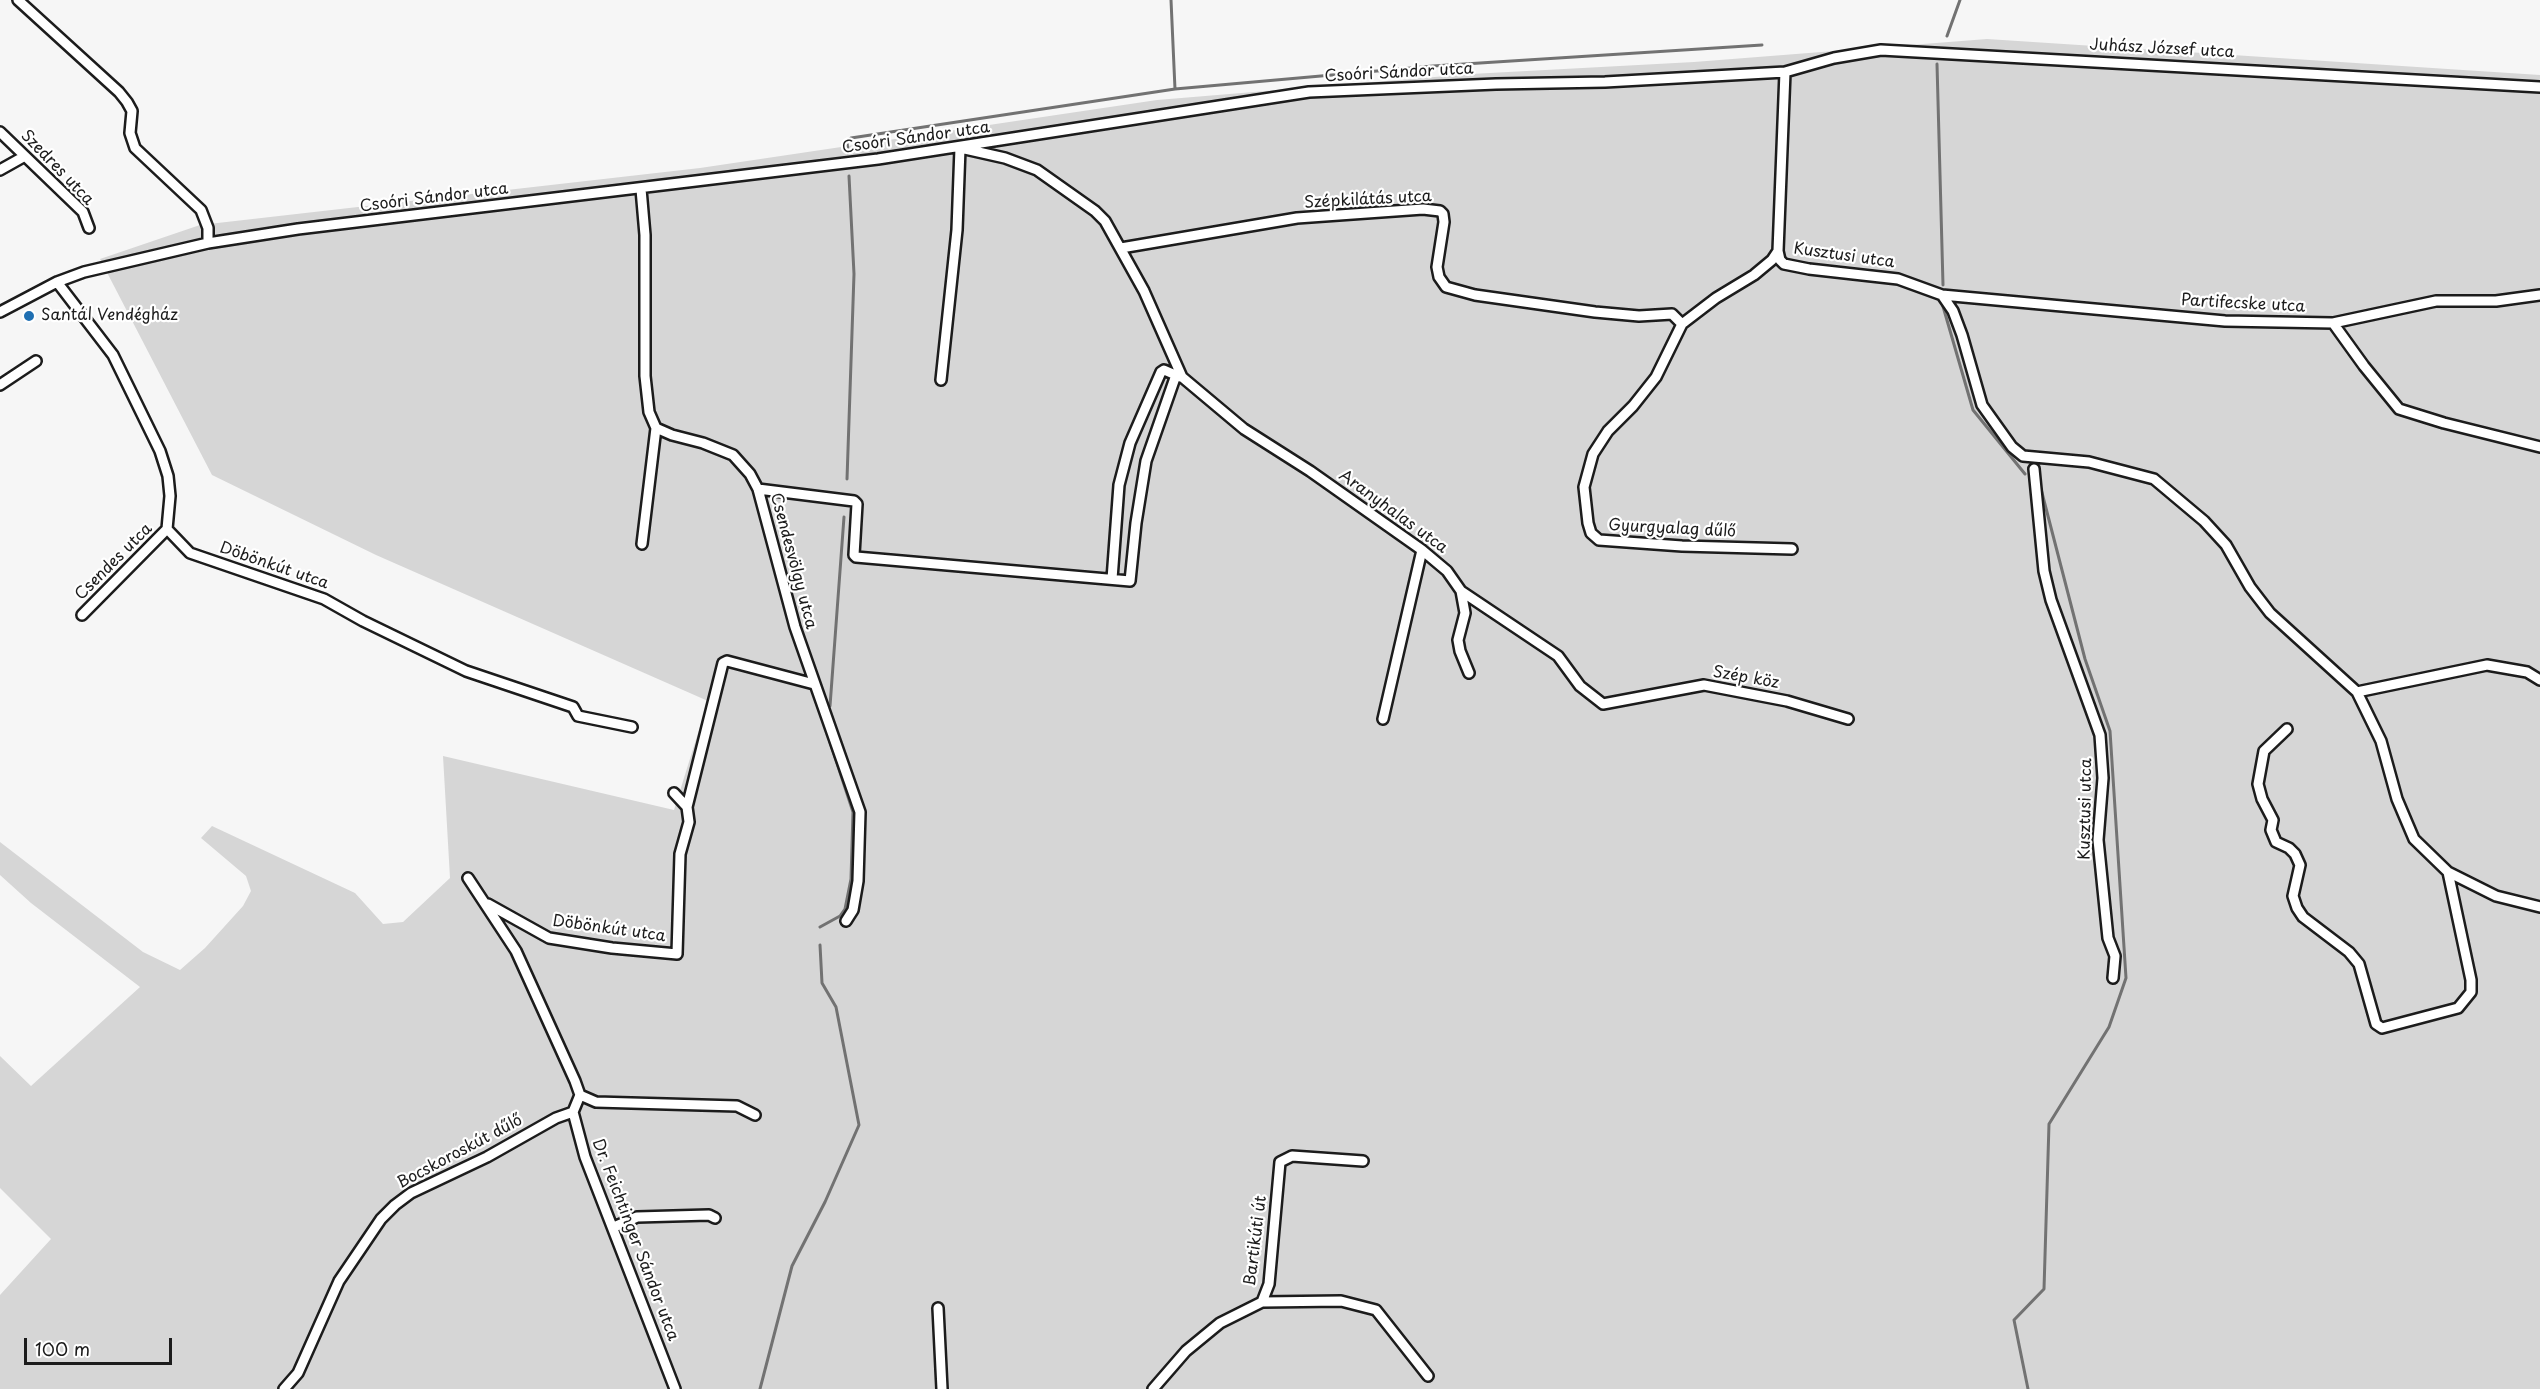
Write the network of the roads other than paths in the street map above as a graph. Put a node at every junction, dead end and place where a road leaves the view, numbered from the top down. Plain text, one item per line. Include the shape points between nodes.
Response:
1 (18, 0) edge
2 (1785, 72) junction
3 (2540, 87) edge
4 (0, 132) edge
5 (960, 148) junction
6 (25, 156) junction
7 (0, 170) edge
8 (641, 189) junction
9 (89, 228) dead end
10 (208, 243) junction
11 (1121, 248) junction
12 (1778, 251) junction
13 (57, 282) junction
14 (1942, 295) junction
15 (2540, 295) edge
16 (0, 312) edge
17 (2333, 322) junction
18 (1682, 324) junction
19 (36, 361) dead end
20 (1179, 376) junction
21 (941, 380) dead end
22 (0, 386) edge
23 (656, 428) junction
24 (2540, 447) edge
25 (2034, 469) dead end
26 (758, 489) junction
27 (167, 530) junction
28 (642, 544) dead end
29 (1792, 549) dead end
30 (1422, 550) junction
31 (1112, 579) junction
32 (1461, 591) junction
33 (82, 615) dead end
34 (1469, 673) dead end
35 (2540, 680) edge
36 (814, 684) junction
37 (2357, 692) junction
38 (1603, 704) joint
39 (1383, 719) dead end
40 (1848, 719) dead end
41 (632, 727) dead end
42 (2287, 729) dead end
43 (674, 794) dead end
44 (687, 807) junction
45 (2448, 872) junction
46 (468, 878) dead end
47 (486, 903) junction
48 (2540, 907) edge
49 (846, 921) dead end
50 (2113, 978) dead end
51 (580, 1095) junction
52 (573, 1112) junction
53 (755, 1115) dead end
54 (1363, 1161) dead end
55 (715, 1218) dead end
56 (614, 1227) junction
57 (1262, 1302) junction
58 (938, 1308) dead end
59 (1428, 1376) dead end
60 (284, 1389) edge
61 (675, 1389) edge
62 (942, 1389) edge
63 (1153, 1389) edge

1 - 10 street via 119,92 132,111 130,133 135,148 201,210 208,228
2 - 3 street, Juhász József utca via 1881,50
2 - 5 street, Csoóri Sándor utca via 1309,92
2 - 12 street, Kusztusi utca
4 - 6 street, Szedres utca
5 - 8 street, Csoóri Sándor utca
5 - 11 street, Aranyhalas utca via 1038,170 1095,211
5 - 21 street via 957,230
6 - 7 street
6 - 9 street, Szedres utca via 83,212
8 - 10 street, Csoóri Sándor utca
8 - 23 street via 646,402
10 - 13 street, Csoóri Sándor utca via 114,264
11 - 18 street, Szépkilátás utca via 1297,218 1440,211 1444,222 1437,267 1446,286 1475,295 1595,312 1672,314
11 - 20 street, Aranyhalas utca via 1144,291
12 - 14 street, Kusztusi utca via 1784,264 1898,279
12 - 18 street, Gyurgyalag dűlő via 1754,275
13 - 16 street, Csoóri Sándor utca
13 - 27 street via 113,355 160,451 170,496
14 - 17 street, Partifecske utca via 2225,321
14 - 37 street via 1962,335 1982,405 2012,447 2023,456 2089,462 2154,479 2226,545 2270,613
15 - 17 street, Partifecske utca via 2496,301 2436,301
17 - 24 street via 2399,409
18 - 29 street, Gyurgyalag dűlő via 1656,377 1608,430 1593,454 1584,487 1591,533 1599,540
19 - 22 street
20 - 30 street, Aranyhalas utca via 1244,429
20 - 31 street via 1146,461 1130,581
20 - 31 street via 1161,372 1130,443 1119,485
23 - 26 street, Csendesvölgy utca via 733,455
23 - 28 street
25 - 50 street, Kusztusi utca via 2044,571 2051,600 2100,735 2103,778 2098,840 2108,938 2115,956
26 - 31 street via 854,501 856,557
26 - 36 street, Csendesvölgy utca
27 - 33 street, Csendes utca
27 - 41 street, Döbönkút utca via 190,553 324,598 465,670 573,707 578,717
30 - 32 street, Aranyhalas utca via 1447,571
30 - 39 street
32 - 34 street via 1465,613 1458,640
32 - 38 street, Aranyhalas utca via 1558,657 1580,686
35 - 37 street via 2527,672 2487,665
36 - 44 street via 723,663
36 - 49 street, Csendesvölgy utca via 860,812 858,881 853,910
37 - 45 street via 2381,741 2397,800 2414,839
38 - 40 street, Szép köz via 1704,685 1787,700
42 - 45 street via 2264,751 2258,784 2273,820 2271,830 2276,842 2289,848 2300,865 2293,896 2297,908 2359,964 2376,1024 2382,1028 2458,1008 2471,992
43 - 44 street
44 - 47 street, Döbönkút utca via 689,822 680,854 677,954 549,938
45 - 48 street via 2496,896
46 - 47 street
47 - 51 street via 516,951
51 - 52 street
51 - 53 street via 596,1102 737,1106
52 - 56 street, Dr. Feichtinger Sándor utca via 585,1157
52 - 60 street, Bocskoroskút dűlő via 395,1204 339,1281 298,1373
54 - 57 street, Bartikúti út via 1292,1156 1280,1162 1269,1284
55 - 56 street via 637,1217
56 - 61 street, Dr. Feichtinger Sándor utca
57 - 59 street via 1341,1301 1376,1310
57 - 63 street, Bartikúti út via 1220,1323 1186,1351
58 - 62 street

